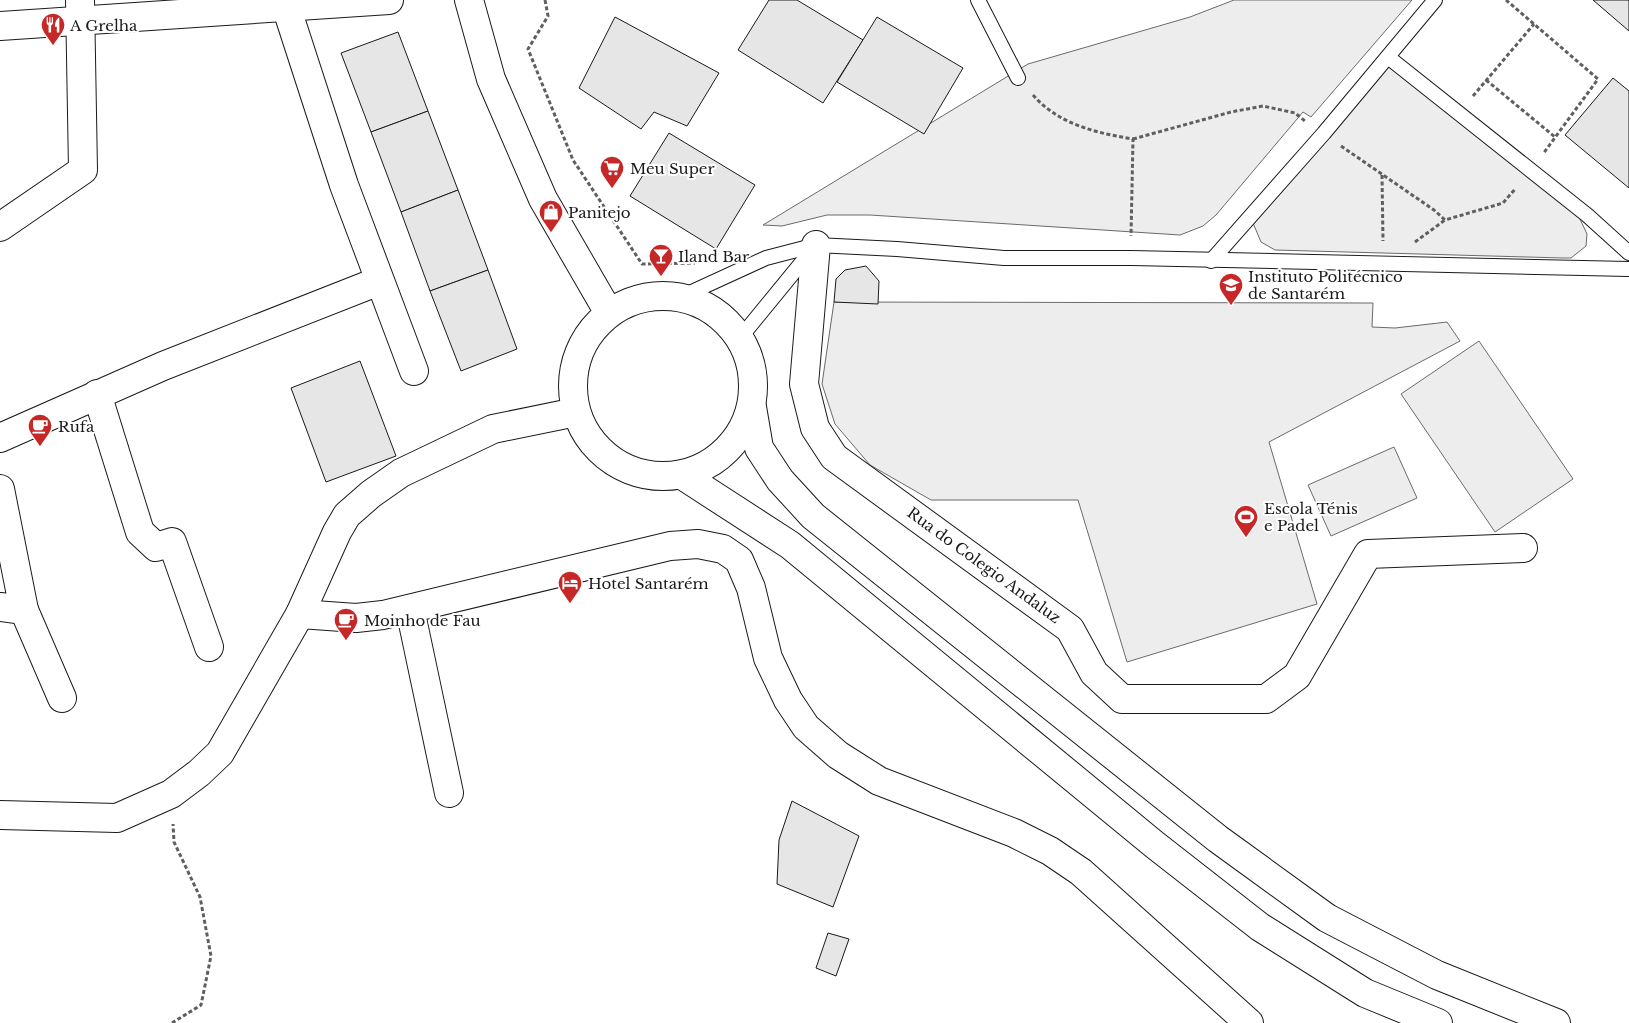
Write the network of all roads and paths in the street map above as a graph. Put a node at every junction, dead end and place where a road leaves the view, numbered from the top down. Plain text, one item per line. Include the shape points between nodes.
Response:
1 (389, 0) edge
2 (469, 0) edge
3 (545, 0) edge
4 (978, 0) edge
5 (1435, 0) edge
6 (1506, 0) edge
7 (284, 3) edge
8 (80, 10) edge
9 (1534, 24) junction
10 (0, 26) edge
11 (1388, 57) junction
12 (1018, 78) joint
13 (1486, 80) junction
14 (1471, 98) dead end
15 (1324, 133) junction
16 (1555, 137) junction
17 (1133, 139) junction
18 (1531, 171) junction
19 (1382, 175) junction
20 (0, 227) edge
21 (816, 245) junction
22 (1629, 252) edge
23 (1131, 258) junction
24 (1211, 261) junction
25 (699, 264) dead end
26 (1383, 264) junction
27 (1629, 269) edge
28 (379, 281) junction
29 (683, 296) junction
30 (609, 313) junction
31 (740, 338) junction
32 (414, 371) dead end
33 (98, 394) junction
34 (752, 407) junction
35 (576, 412) junction
36 (0, 438) edge
37 (682, 475) junction
38 (0, 489) edge
39 (1522, 548) dead end
40 (12, 608) edge
41 (410, 609) junction
42 (300, 614) junction
43 (209, 647) dead end
44 (62, 698) dead end
45 (449, 793) dead end
46 (171, 794) junction
47 (0, 814) edge
48 (172, 1023) edge
49 (1249, 1023) edge
50 (1438, 1023) edge
51 (1556, 1023) edge

1 - 7 street
2 - 30 street via 491,79 543,199
3 - 25 path via 548,16 528,49 573,160 642,264
4 - 12 lane
5 - 11 lane
6 - 9 path
7 - 8 street
7 - 28 street
8 - 10 street
8 - 20 street via 83,170
9 - 13 path
9 - 16 path via 1598,79
11 - 15 lane
11 - 18 lane
12 - 17 path via 1043,107 1068,121 1095,133
13 - 14 path
13 - 16 path
15 - 17 path via 1295,114 1263,106
15 - 19 path
15 - 24 lane
16 - 18 path
17 - 23 path
18 - 19 path via 1503,203 1445,220
18 - 22 lane
19 - 26 path
21 - 23 lane via 1004,258
21 - 29 lane via 766,258
21 - 31 lane
21 - 39 street, Rua do Colegio Andaluz via 804,384 815,428 829,450 834,457 1070,628 1094,673 1122,699 1266,699 1297,676 1368,554
23 - 24 lane
24 - 26 lane
26 - 27 lane
28 - 32 street
28 - 33 street
29 - 30 street via 638,298
29 - 31 street via 713,309
30 - 35 street via 585,340 572,380
31 - 34 street via 753,371
33 - 36 street
33 - 43 street via 140,532 156,547 172,542
34 - 37 street via 739,436 712,463
34 - 51 street via 759,448 780,480 813,516 1218,839 1328,918 1436,975
35 - 37 street via 590,440 610,459 638,473
35 - 42 street via 492,429 402,472 371,494 348,515 337,532
37 - 50 street via 790,545 1155,846 1260,927 1365,993
38 - 40 street
40 - 44 street
41 - 42 street via 356,618
41 - 45 street
41 - 49 street via 670,546 698,544 723,549 739,560 750,588 768,658 788,700 806,727 838,755 879,781 1014,833 1050,851 1081,872
42 - 46 street via 220,753 200,773
46 - 47 street via 117,818
46 - 48 path via 174,842 200,897 211,956 201,1005

